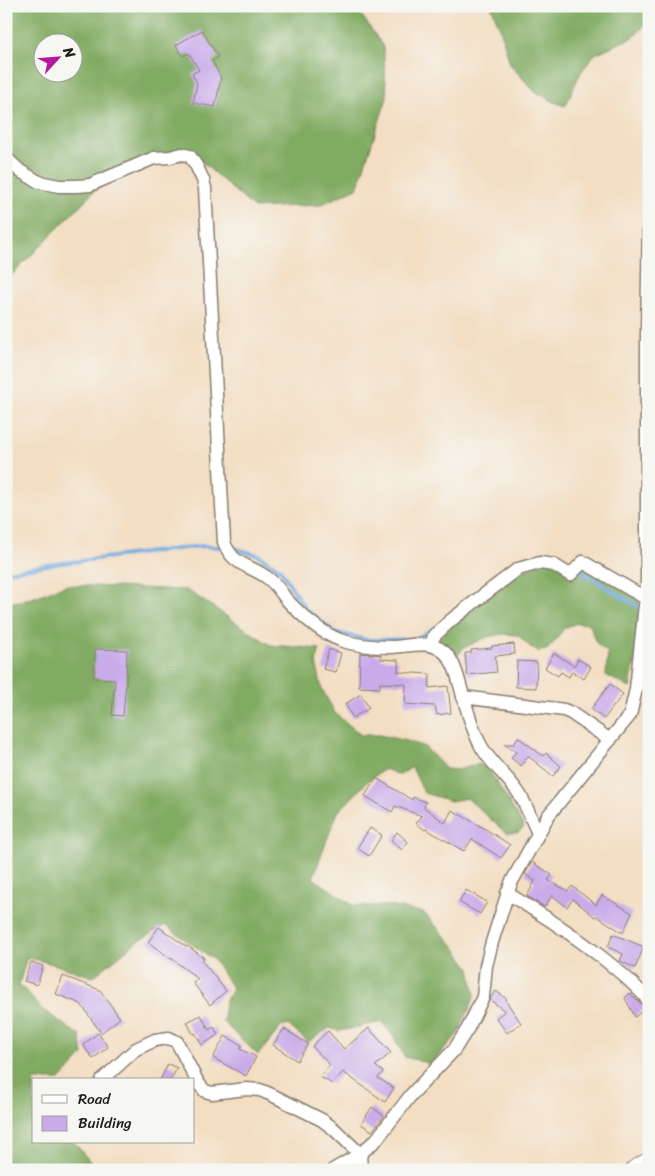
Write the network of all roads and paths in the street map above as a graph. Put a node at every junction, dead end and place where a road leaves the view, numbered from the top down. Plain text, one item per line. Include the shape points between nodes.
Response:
1 (6, 158) edge
2 (649, 220) edge
3 (647, 599) junction
4 (431, 644) junction
5 (463, 697) junction
6 (610, 740) junction
7 (538, 833) junction
8 (507, 893) junction
9 (649, 1001) edge
10 (104, 1078) edge
11 (360, 1154) junction
12 (649, 1162) edge
13 (333, 1170) edge
14 (361, 1170) edge
15 (635, 1170) edge

1 - 4 street via 20,172 39,182 77,186 90,185 154,158 190,156 206,188 224,542 227,550 248,568 274,582 308,621 339,639 359,646 376,647
2 - 3 street
3 - 4 street via 584,562 570,575 554,565 540,563 518,569 450,621 434,636
3 - 6 street via 630,715
4 - 5 street via 444,652 452,663
5 - 6 street via 564,710
5 - 7 street via 479,743 520,794
6 - 7 street
7 - 8 street
8 - 9 street via 583,943 623,974
8 - 11 street via 486,966 482,997 468,1028 454,1050
10 - 11 street via 136,1049 155,1040 169,1038 177,1042 205,1091 260,1090 322,1120
11 - 13 street
11 - 14 street
12 - 15 highway

